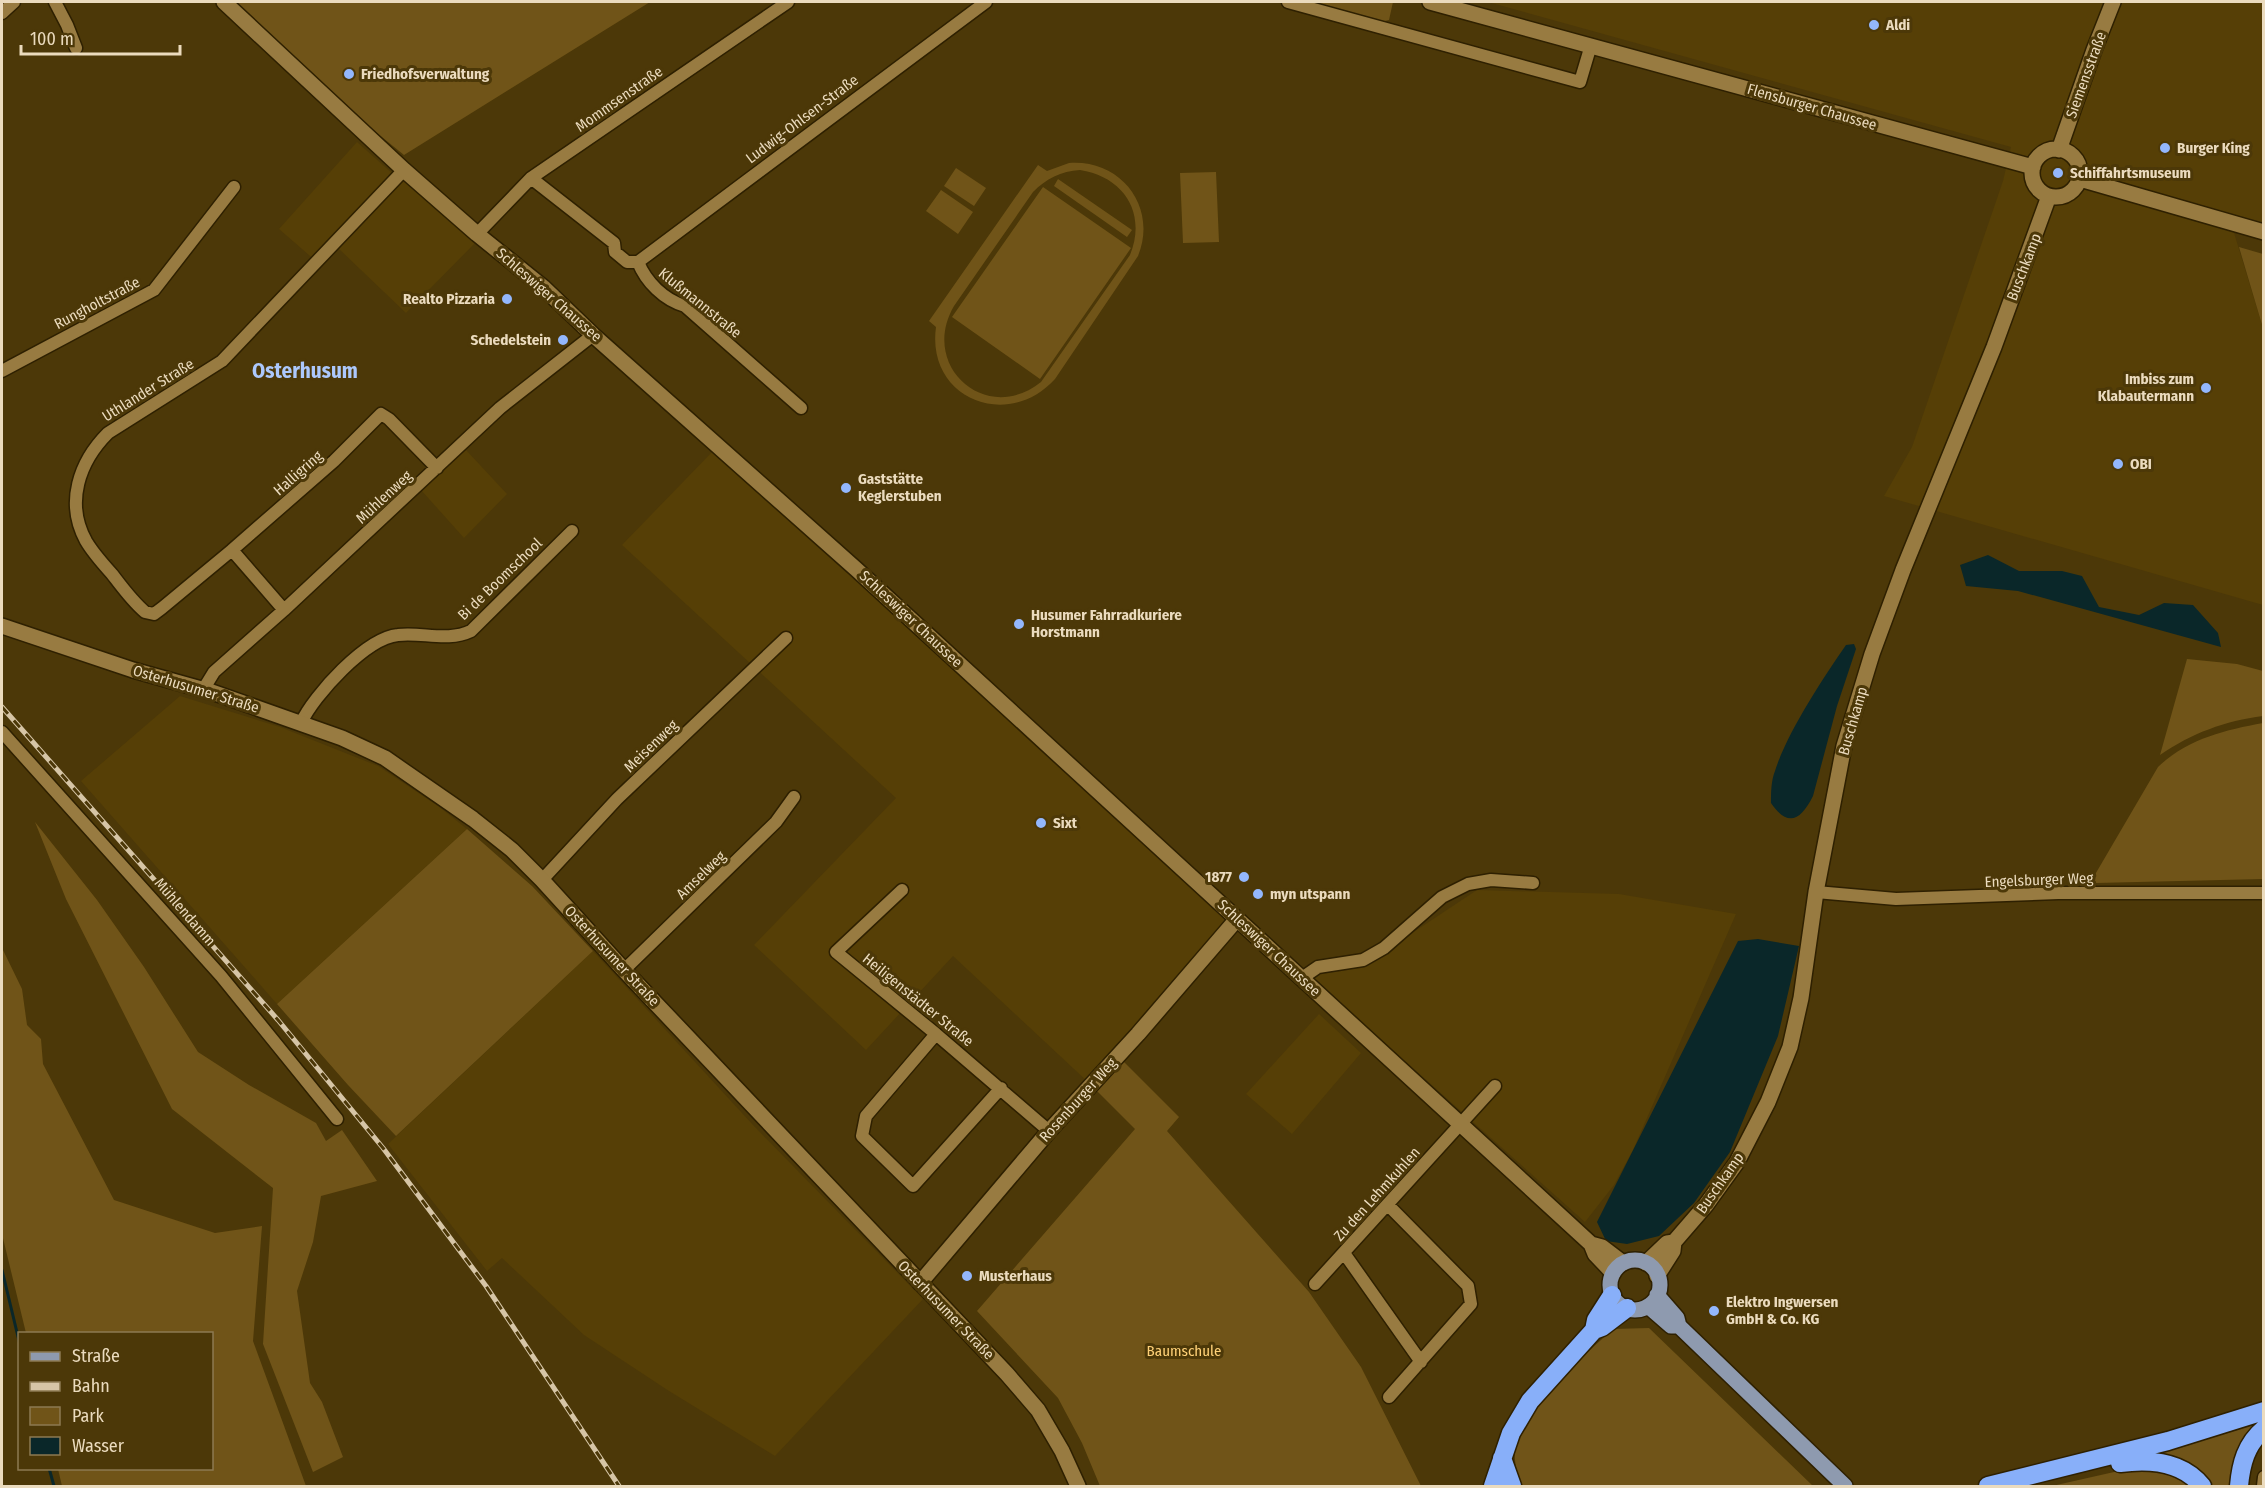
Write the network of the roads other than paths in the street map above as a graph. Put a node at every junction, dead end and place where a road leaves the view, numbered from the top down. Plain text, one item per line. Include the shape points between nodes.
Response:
1 (14, 2) edge
2 (55, 2) edge
3 (224, 2) edge
4 (788, 2) edge
5 (986, 2) edge
6 (1288, 2) edge
7 (1430, 2) edge
8 (2113, 2) edge
9 (2, 12) edge
10 (1591, 45) junction
11 (76, 48) dead end
12 (2060, 150) junction
13 (2033, 167) junction
14 (404, 170) junction
15 (531, 178) junction
16 (2080, 179) junction
17 (234, 187) dead end
18 (2049, 196) junction
19 (2264, 232) edge
20 (477, 234) junction
21 (638, 262) junction
22 (593, 335) junction
23 (2, 370) edge
24 (801, 408) dead end
25 (437, 468) junction
26 (572, 531) dead end
27 (232, 550) junction
28 (284, 610) junction
29 (2, 626) edge
30 (786, 638) dead end
31 (203, 690) junction
32 (301, 723) junction
33 (2, 732) edge
34 (794, 796) dead end
35 (542, 880) junction
36 (1533, 884) dead end
37 (902, 890) dead end
38 (1816, 892) junction
39 (2264, 893) edge
40 (1237, 919) junction
41 (624, 970) junction
42 (1302, 978) junction
43 (936, 1034) junction
44 (1495, 1086) dead end
45 (1001, 1088) junction
46 (337, 1119) dead end
47 (1461, 1125) junction
48 (1049, 1131) junction
49 (1388, 1204) junction
50 (1674, 1242) junction
51 (1344, 1253) junction
52 (1646, 1263) junction
53 (1618, 1268) junction
54 (1657, 1275) junction
55 (920, 1283) junction
56 (1315, 1284) dead end
57 (1612, 1295) junction
58 (1653, 1300) junction
59 (1627, 1308) junction
60 (1594, 1330) junction
61 (1421, 1362) junction
62 (1389, 1397) dead end
63 (2264, 1411) edge
64 (2264, 1429) edge
65 (1502, 1458) junction
66 (2064, 1469) junction
67 (2264, 1477) edge
68 (1078, 1486) edge
69 (1493, 1486) edge
70 (1512, 1486) edge
71 (1845, 1486) edge
72 (1988, 1486) edge
73 (2202, 1486) edge
74 (2239, 1486) edge
75 (2263, 1486) edge

1 - 9 street
2 - 11 street
3 - 14 street, Schleswiger Chaussee
4 - 15 street, Mommsenstraße
5 - 21 street, Ludwig-Ohlsen-Straße
6 - 10 street via 1580,82
7 - 10 street, Flensburger Chaussee
8 - 12 street, Siemensstraße
10 - 13 street, Flensburger Chaussee
12 - 13 street via 2044,153
12 - 16 street via 2077,160
13 - 18 street via 2036,186
14 - 20 street, Schleswiger Chaussee
14 - 27 street, Uthlander Straße via 222,361 108,433 94,447 78,477 75,496 79,525 92,550 145,612 154,614
15 - 20 street, Mommsenstraße
15 - 21 street, Klußmannstraße via 614,243 615,252 627,262
16 - 18 street via 2070,193
16 - 19 street
17 - 23 street, Rungholtstraße via 154,290
18 - 38 street, Buschkamp via 1994,347 1872,654 1844,746
20 - 22 street, Schleswiger Chaussee via 543,287
21 - 24 street, Klußmannstraße via 644,276 672,302 685,306
22 - 25 street, Mühlenweg via 500,408
22 - 40 street, Schleswiger Chaussee
25 - 27 street, Halligring via 381,414 334,461
25 - 28 street, Mühlenweg
26 - 32 street, Bi de Boomschool via 471,630 462,635 398,634 381,639 343,671
27 - 28 street
28 - 31 street, Mühlenweg via 214,672
29 - 31 street, Osterhusumer Straße
30 - 35 street, Meisenweg via 617,799
31 - 32 street, Osterhusumer Straße
32 - 35 street, Osterhusumer Straße via 385,758 474,819
33 - 46 street, Mühlendamm via 220,976
34 - 41 street, Amselweg via 776,822
35 - 41 street, Osterhusumer Straße
36 - 42 street via 1491,880 1468,884 1442,897 1384,948 1363,960 1318,967
37 - 43 street, Heiligenstädter Straße via 836,952
38 - 39 street, Engelsburger Weg via 1896,899
38 - 50 street, Buschkamp via 1790,1047 1768,1102 1727,1178
40 - 42 street, Schleswiger Chaussee
40 - 48 street, Rosenburger Weg
41 - 55 street, Osterhusumer Straße
42 - 47 street, Schleswiger Chaussee
43 - 45 street, Heiligenstädter Straße
43 - 45 street via 866,1116 862,1136 913,1186
44 - 47 street, Zu den Lehmkuhlen
45 - 48 street, Heiligenstädter Straße
47 - 49 street, Zu den Lehmkuhlen
47 - 53 street, Schleswiger Chaussee via 1592,1244 1602,1247
48 - 55 street, Rosenburger Weg
49 - 51 street, Zu den Lehmkuhlen
49 - 61 street via 1468,1286 1471,1304
50 - 52 street, Buschkamp via 1667,1243
50 - 54 street, Buschkamp via 1673,1251
51 - 56 street, Zu den Lehmkuhlen
51 - 61 street
52 - 53 main road via 1638,1260
52 - 54 main road
53 - 57 main road via 1610,1281
54 - 58 main road via 1659,1287
55 - 68 street, Osterhusumer Straße via 1038,1410
57 - 59 main road
57 - 60 highway
58 - 59 main road via 1634,1310
58 - 71 main road via 1671,1326 1679,1326
59 - 60 highway
60 - 65 highway via 1530,1401
61 - 62 street
63 - 66 highway
64 - 74 highway via 2244,1454
65 - 69 highway
65 - 70 highway
66 - 72 highway
66 - 73 highway via 2153,1461 2177,1467
67 - 75 street

